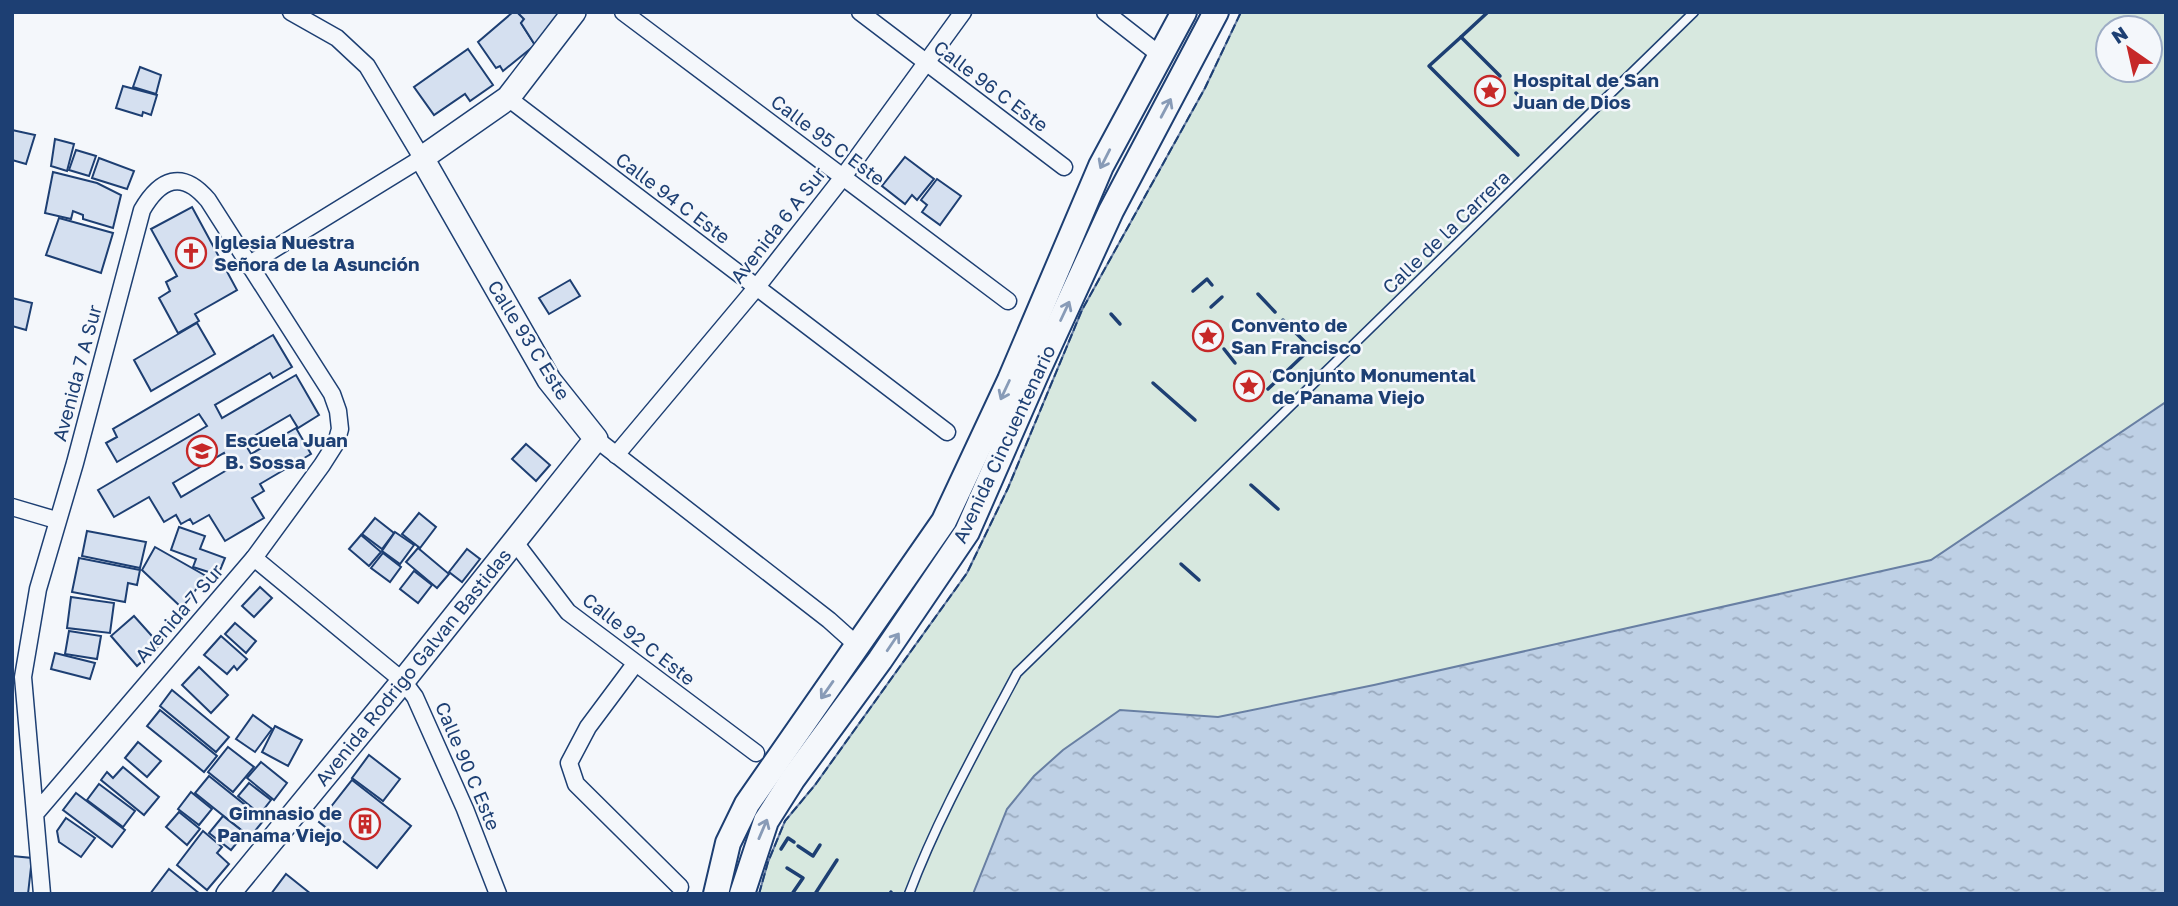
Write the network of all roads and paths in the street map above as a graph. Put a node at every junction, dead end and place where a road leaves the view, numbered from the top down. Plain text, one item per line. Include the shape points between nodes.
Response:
1 (291, 12) edge
2 (574, 12) edge
3 (623, 12) edge
4 (860, 12) edge
5 (962, 12) edge
6 (1105, 12) edge
7 (1184, 12) edge
8 (1216, 12) edge
9 (1694, 12) edge
10 (1160, 54) junction
11 (925, 63) junction
12 (508, 98) junction
13 (422, 158) junction
14 (1064, 167) dead end
15 (843, 177) junction
16 (248, 265) junction
17 (756, 288) junction
18 (1008, 301) dead end
19 (340, 429) joint
20 (947, 432) dead end
21 (596, 439) junction
22 (616, 455) junction
23 (12, 507) edge
24 (57, 520) junction
25 (514, 541) junction
26 (254, 558) junction
27 (858, 646) junction
28 (635, 664) junction
29 (403, 681) junction
30 (756, 753) dead end
31 (34, 814) junction
32 (680, 887) dead end
33 (42, 894) edge
34 (228, 894) edge
35 (498, 894) edge
36 (716, 894) edge
37 (742, 894) edge
38 (909, 894) edge

1 - 13 street, Calle 93 C Este via 337,38 367,66
2 - 12 street
3 - 15 street, Calle 95 C Este
4 - 11 street, Calle 96 C Este
5 - 11 street, Avenida 6 A Sur
6 - 10 street
7 - 10 main road, Avenida Cincuentenario
37 -> 8 main road, Avenida Cincuentenario via 766,821 967,532 1111,211
9 - 38 lane, Calle de la Carrera via 1017,673 963,775
10 -> 27 main road, Avenida Cincuentenario via 1101,166 1010,380 944,520
11 - 14 street, Calle 96 C Este
11 - 15 street, Avenida 6 A Sur
12 - 13 street
12 - 17 street, Calle 94 C Este
13 - 16 street
13 - 21 street, Calle 93 C Este via 548,380
15 - 17 street, Avenida 6 A Sur
15 - 18 street, Calle 95 C Este
16 - 19 street, Avenida 7 A Sur via 332,394
16 - 24 street, Avenida 7 A Sur via 197,187 167,183 150,196 142,210
17 - 20 street, Calle 94 C Este
17 - 22 street, Avenida 6 A Sur
19 - 26 street, Avenida 7 Sur via 322,465
21 - 22 street, Calle 93 C Este
21 - 25 street, Avenida Rodrigo Galvan Bastidas
22 - 27 street, Calle 93 C Este
23 - 24 street
24 - 31 street, Avenida 7 A Sur via 38,589 23,677
25 - 28 street, Calle 92 C Este via 568,612
25 - 29 street, Avenida Rodrigo Galvan Bastidas
26 - 29 street, Calle 90 C Este
26 - 31 street, Avenida 7 Sur
27 -> 36 main road, Avenida Cincuentenario via 747,804 728,843
28 - 30 street, Calle 92 C Este
28 - 32 street via 569,763 576,785
29 - 34 street, Avenida Rodrigo Galvan Bastidas
29 - 35 street, Calle 90 C Este via 421,709
31 - 33 street, Avenida 7 A Sur

